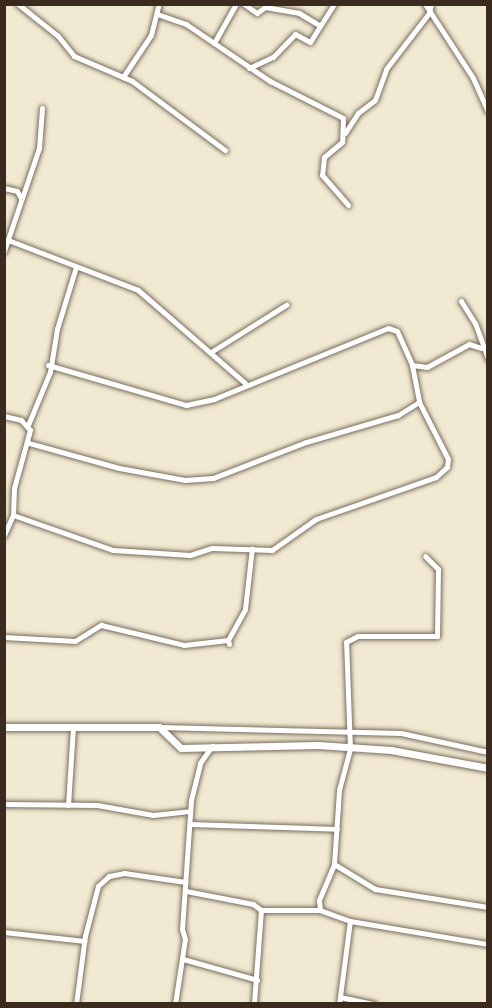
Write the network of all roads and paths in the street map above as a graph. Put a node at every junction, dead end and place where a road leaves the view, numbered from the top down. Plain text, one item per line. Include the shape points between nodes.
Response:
1 (18, 4) edge
2 (159, 4) edge
3 (236, 4) edge
4 (244, 4) edge
5 (334, 4) edge
6 (425, 4) edge
7 (431, 4) edge
8 (429, 13) junction
9 (157, 14) junction
10 (319, 25) junction
11 (214, 43) junction
12 (249, 68) junction
13 (123, 77) junction
14 (42, 108) dead end
15 (488, 111) edge
16 (344, 134) junction
17 (225, 150) dead end
18 (4, 188) edge
19 (21, 198) junction
20 (348, 205) dead end
21 (8, 240) junction
22 (4, 251) edge
23 (76, 267) junction
24 (461, 301) dead end
25 (285, 304) dead end
26 (481, 348) junction
27 (211, 352) junction
28 (488, 358) edge
29 (48, 365) junction
30 (412, 365) junction
31 (245, 383) junction
32 (419, 402) junction
33 (4, 416) edge
34 (28, 424) junction
35 (29, 443) junction
36 (13, 515) junction
37 (4, 535) edge
38 (252, 548) junction
39 (425, 556) dead end
40 (4, 637) edge
41 (4, 727) edge
42 (73, 727) junction
43 (159, 727) junction
44 (349, 732) junction
45 (212, 746) junction
46 (350, 749) junction
47 (488, 752) edge
48 (488, 768) edge
49 (4, 804) edge
50 (68, 805) junction
51 (190, 811) junction
52 (190, 824) junction
53 (337, 830) junction
54 (334, 864) junction
55 (185, 882) junction
56 (186, 891) junction
57 (488, 907) edge
58 (261, 910) junction
59 (320, 910) junction
60 (350, 921) junction
61 (4, 932) edge
62 (84, 941) junction
63 (488, 944) edge
64 (183, 959) junction
65 (257, 980) junction
66 (339, 1000) edge
67 (76, 1004) edge
68 (175, 1004) edge
69 (254, 1004) edge
70 (374, 1004) edge

1 - 13 street via 53,32 74,56
2 - 9 street
3 - 11 street
4 - 10 street via 257,13 266,7 299,13
5 - 10 street
6 - 8 street
7 - 8 street
8 - 15 street via 473,78
8 - 16 street via 386,69 375,100 358,113
9 - 11 street via 186,24
9 - 13 street via 151,35
10 - 12 street via 310,42 295,34 273,57
11 - 12 street
12 - 16 street via 343,118
13 - 17 street via 208,134
14 - 19 street via 39,147
16 - 20 street via 342,142 324,157 322,175
18 - 19 street via 17,191
19 - 21 street
21 - 22 street
21 - 23 street
23 - 27 street via 138,290
23 - 29 street
24 - 26 street via 475,323
25 - 27 street
26 - 28 street
26 - 30 street via 469,345 427,367
27 - 31 street
29 - 31 street via 186,405 214,399
29 - 34 street via 50,372
30 - 31 street via 397,331 388,328 291,369
30 - 32 street
32 - 35 street via 398,415 306,442 213,477 184,480 118,468
32 - 38 street via 448,459 441,474 309,522 272,550
33 - 34 street
34 - 35 street
35 - 36 street via 14,488
36 - 37 street
36 - 38 street via 113,550 190,555 212,548
38 - 40 street via 245,609 229,642 184,645 101,625 75,641
39 - 44 street via 438,569 437,636 358,636 346,640
41 - 42 street
42 - 43 street
42 - 50 street
43 - 44 street
43 - 45 street via 181,748
44 - 46 street
44 - 47 street via 401,733
45 - 46 street via 318,745
45 - 51 street via 200,763
46 - 48 street via 391,750
46 - 53 street via 339,790
49 - 50 street
50 - 51 street via 97,805 153,815
51 - 52 street
52 - 53 street
52 - 55 street
53 - 54 street
54 - 57 street via 375,889
54 - 59 street via 319,900
55 - 56 street
55 - 62 street via 132,874 109,876 98,886
56 - 58 street via 253,904
56 - 64 street
58 - 59 street
58 - 65 street
59 - 60 street
60 - 63 street
60 - 66 street
61 - 62 street
62 - 67 street
64 - 65 street
64 - 68 street
65 - 69 street
66 - 70 street

